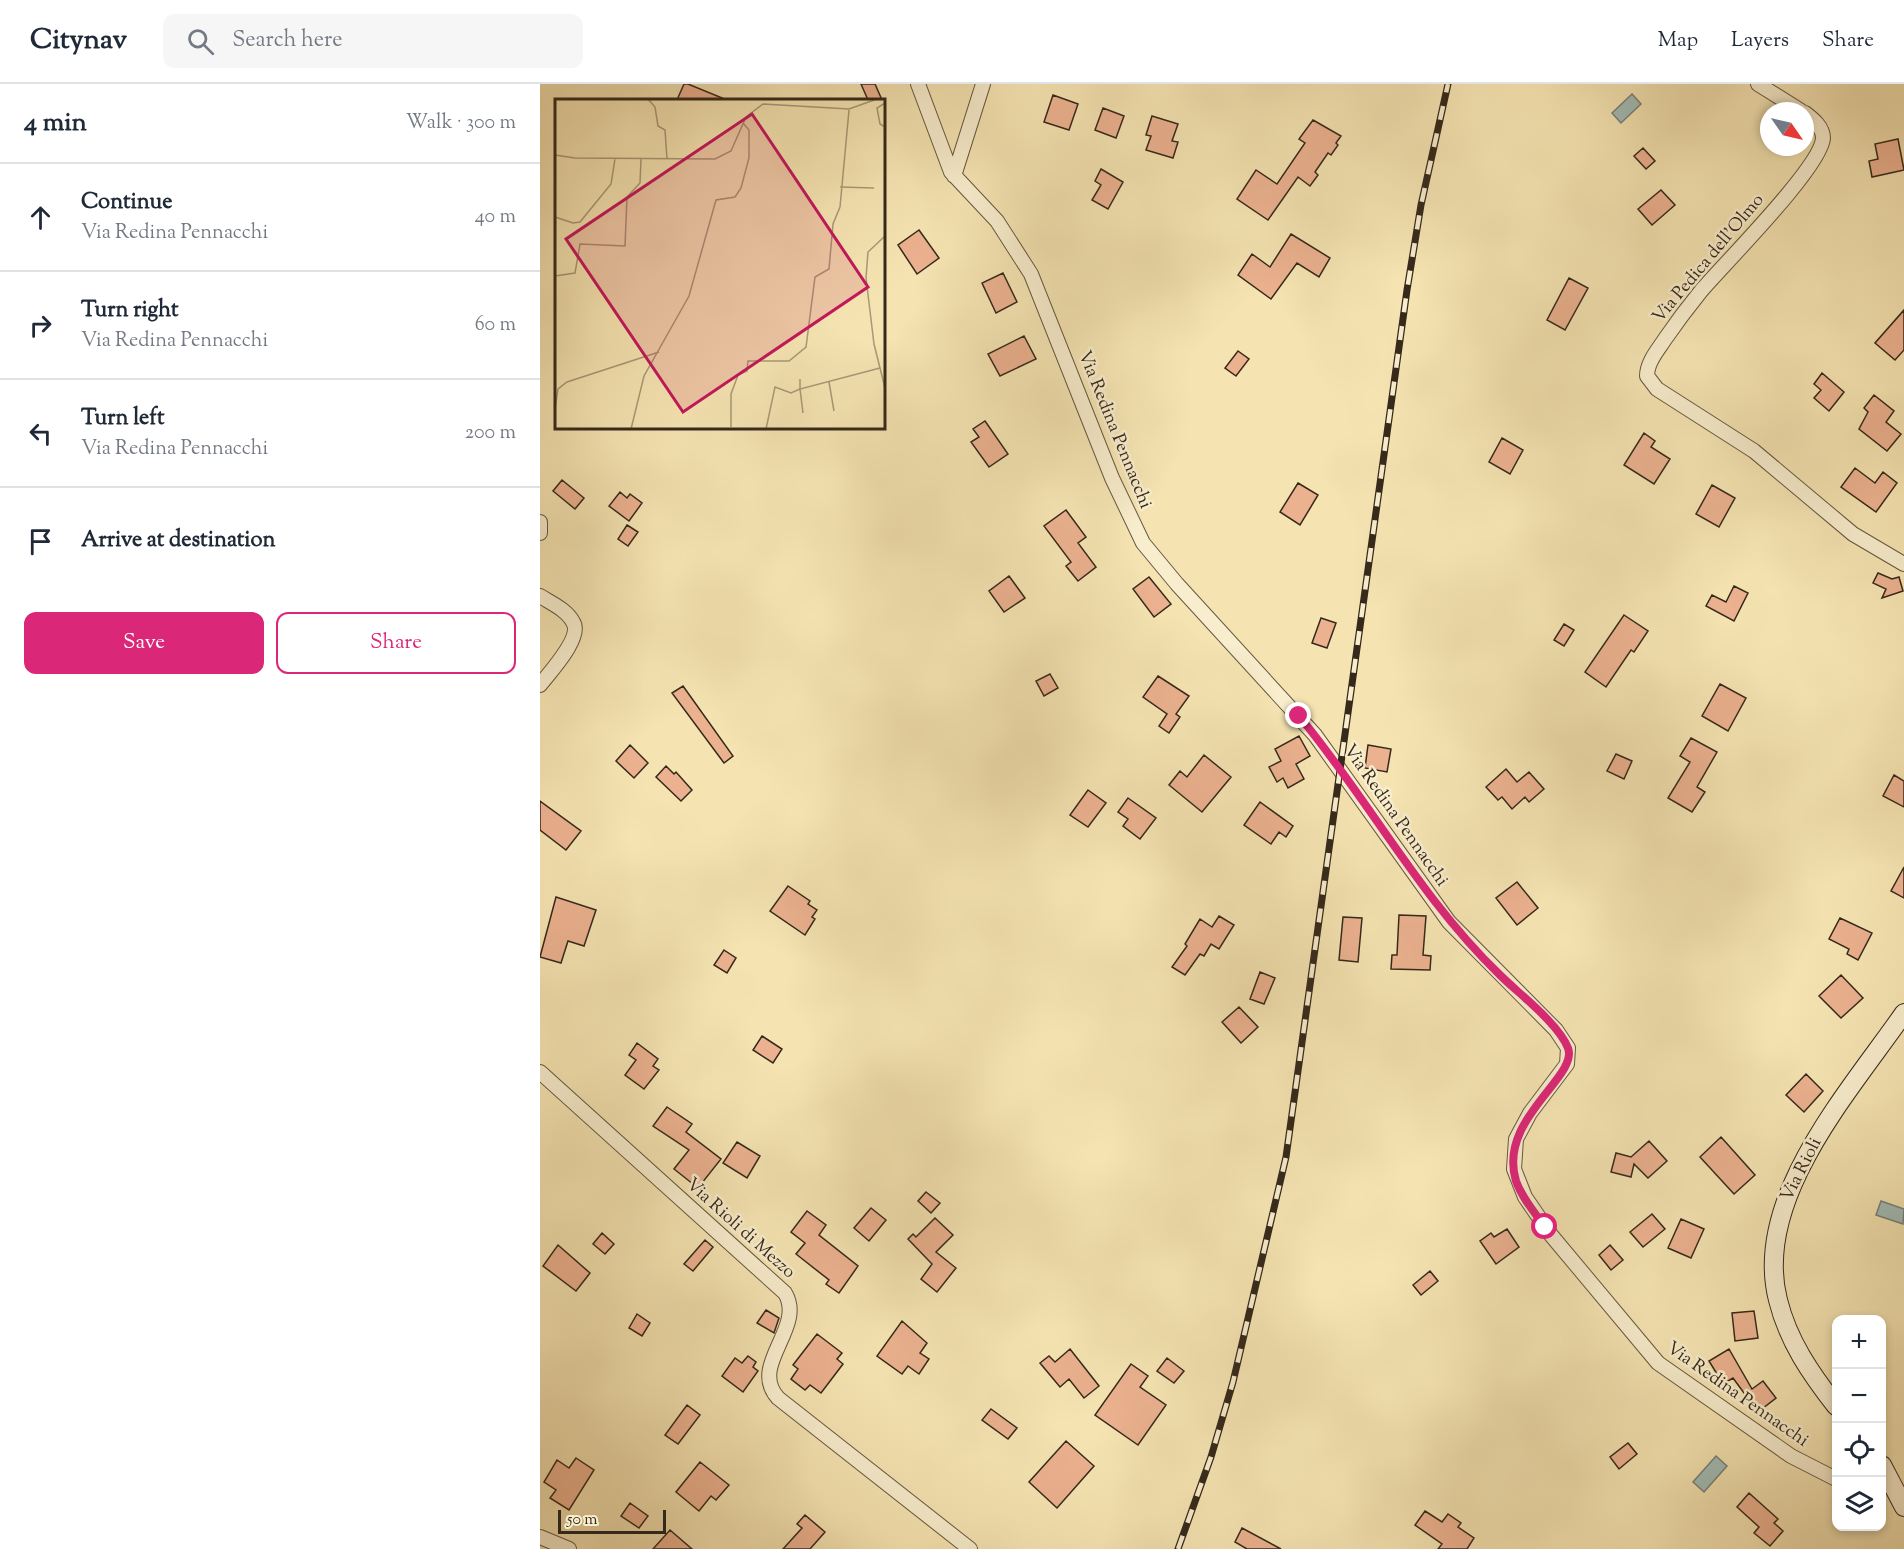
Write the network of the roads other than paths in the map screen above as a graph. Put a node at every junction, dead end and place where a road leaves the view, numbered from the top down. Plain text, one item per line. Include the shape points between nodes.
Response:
1 (918, 84) edge
2 (982, 84) edge
3 (1758, 84) edge
4 (1787, 102) edge
5 (1814, 121) edge
6 (954, 176) junction
7 (540, 522) edge
8 (540, 533) edge
9 (1904, 564) edge
10 (540, 596) edge
11 (540, 685) edge
12 (1904, 1013) edge
13 (540, 1072) edge
14 (1832, 1401) edge
15 (1886, 1475) edge
16 (1832, 1477) edge
17 (1904, 1507) edge
18 (540, 1537) edge
19 (569, 1549) edge
20 (970, 1549) edge

1 - 6 street, Via Redina Pennacchi via 945,162
2 - 6 street
3 - 4 street, Via Pedica dell'Olmo
5 - 9 street, Via Pedica dell'Olmo via 1822,133 1816,156 1693,300 1654,357 1647,376 1657,389 1762,457 1848,530
6 - 16 street, Via Redina Pennacchi via 997,221 1027,265 1112,478 1143,543 1315,735 1445,917 1565,1042 1569,1051 1567,1064 1530,1113 1514,1145 1516,1181 1535,1212 1658,1363 1791,1456
7 - 8 street
10 - 11 street via 571,618 576,630
12 - 14 main road, Via Rioli via 1807,1155 1787,1194 1777,1231 1774,1279 1782,1316 1801,1358
13 - 20 street, Via Rioli di Mezzo via 785,1293 791,1317 770,1371 771,1388 778,1398
15 - 17 main road
18 - 19 street

